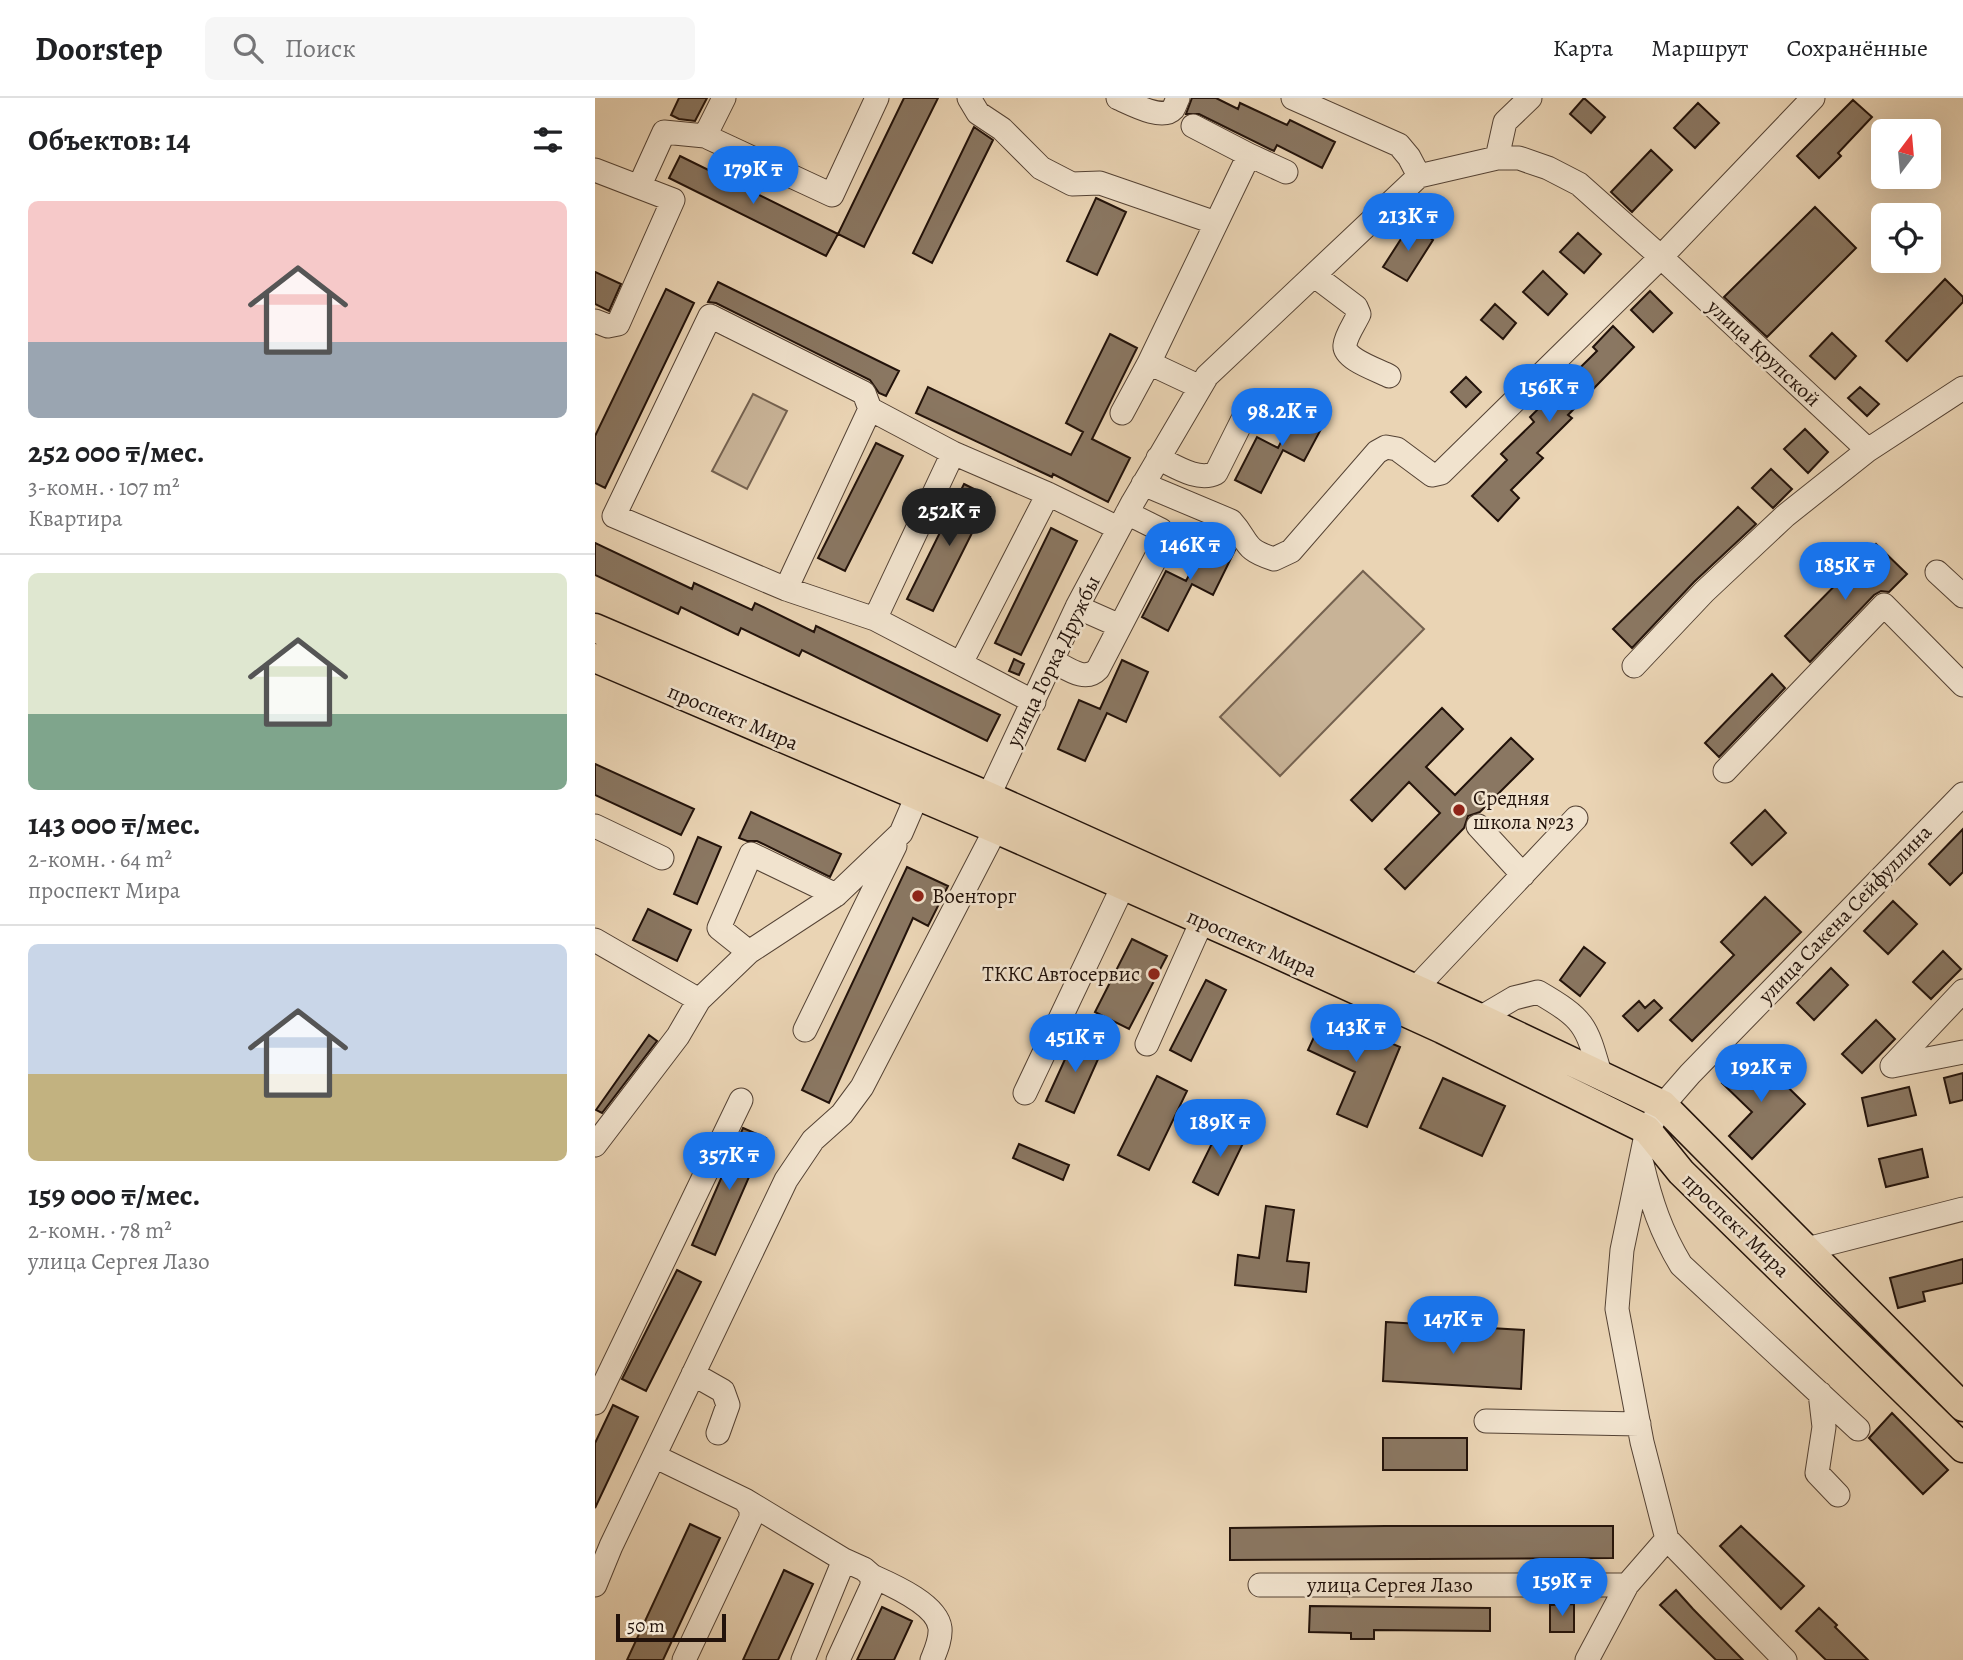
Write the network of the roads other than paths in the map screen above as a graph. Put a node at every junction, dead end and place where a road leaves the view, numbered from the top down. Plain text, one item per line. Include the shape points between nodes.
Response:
1 (724, 98) edge
2 (877, 98) edge
3 (969, 98) edge
4 (1118, 98) edge
5 (1178, 98) edge
6 (1293, 98) edge
7 (1813, 98) edge
8 (1518, 102) edge
9 (1193, 126) dead end
10 (705, 136) junction
11 (1249, 155) junction
12 (1497, 158) junction
13 (595, 170) edge
14 (1286, 172) dead end
15 (1419, 176) junction
16 (639, 187) junction
17 (1216, 223) junction
18 (1661, 257) junction
19 (1315, 276) junction
20 (595, 321) edge
21 (1149, 363) junction
22 (1389, 376) dead end
23 (1200, 387) junction
24 (1963, 388) edge
25 (870, 409) junction
26 (1248, 409) dead end
27 (1122, 413) dead end
28 (1868, 450) junction
29 (953, 453) junction
30 (1159, 458) junction
31 (1143, 484) junction
32 (1048, 494) junction
33 (604, 512) edge
34 (1122, 521) junction
35 (1937, 572) dead end
36 (786, 589) junction
37 (1963, 596) edge
38 (1077, 607) junction
39 (875, 619) junction
40 (1120, 626) junction
41 (595, 628) edge
42 (595, 658) edge
43 (1053, 661) junction
44 (961, 663) junction
45 (1634, 666) dead end
46 (1963, 685) edge
47 (1034, 702) junction
48 (1725, 771) dead end
49 (1963, 794) edge
50 (917, 796) junction
51 (993, 813) junction
52 (1576, 818) dead end
53 (595, 826) edge
54 (1478, 826) dead end
55 (901, 834) junction
56 (662, 858) dead end
57 (1523, 875) junction
58 (1123, 886) junction
59 (836, 895) junction
60 (1202, 921) junction
61 (595, 940) edge
62 (748, 951) junction
63 (1415, 989) junction
64 (1963, 991) edge
65 (699, 1000) junction
66 (1480, 1018) junction
67 (805, 1030) dead end
68 (1147, 1044) dead end
69 (1963, 1052) edge
70 (1601, 1077) junction
71 (1025, 1093) dead end
72 (741, 1100) dead end
73 (1663, 1105) junction
74 (1644, 1144) junction
75 (595, 1145) edge
76 (1963, 1209) edge
77 (1807, 1249) junction
78 (693, 1374) junction
79 (1820, 1393) junction
80 (1959, 1398) edge
81 (595, 1403) edge
82 (1486, 1421) dead end
83 (1639, 1424) junction
84 (1858, 1429) dead end
85 (718, 1433) dead end
86 (1963, 1448) edge
87 (654, 1456) junction
88 (1837, 1495) dead end
89 (745, 1500) junction
90 (1667, 1539) junction
91 (601, 1551) edge
92 (844, 1560) junction
93 (872, 1576) junction
94 (595, 1585) edge
95 (1627, 1585) junction
96 (1260, 1586) dead end
97 (684, 1660) edge
98 (803, 1660) edge
99 (838, 1660) edge
100 (932, 1660) edge
101 (1587, 1660) edge
102 (1785, 1660) edge

1 - 10 street
2 - 10 street via 832,195
3 - 17 street via 978,113 1002,129 1041,168 1072,184 1100,183
4 - 5 street via 1164,114
6 - 15 street via 1399,145
7 - 18 street
8 - 12 street via 1505,122
9 - 11 street
10 - 16 street via 664,132
11 - 14 street
11 - 17 street
12 - 15 street
12 - 18 street via 1519,158 1579,184
13 - 16 street
15 - 19 street, улица Горка Дружбы
16 - 20 street via 673,200 618,324
17 - 21 street
18 - 28 street, улица Крупской
18 - 31 street via 1441,473 1431,475 1397,449 1386,447 1291,551 1275,558 1257,554 1231,521
19 - 22 street via 1359,314 1345,349 1351,357
19 - 23 street, улица Горка Дружбы via 1206,376
21 - 23 street
21 - 27 street
23 - 30 street, улица Горка Дружбы
24 - 28 street
25 - 29 street
25 - 33 street via 864,393 710,316
25 - 36 street
26 - 30 street via 1216,473 1196,475
28 - 45 street via 1785,516
29 - 32 street
29 - 39 street
30 - 31 street, улица Горка Дружбы
31 - 34 street, улица Горка Дружбы
32 - 34 street
32 - 44 street
33 - 36 street
34 - 38 street, улица Горка Дружбы
34 - 40 street via 1161,530 1165,540
35 - 37 street
36 - 39 street
38 - 40 street
38 - 43 street, улица Горка Дружбы
39 - 44 street
40 - 43 street via 1093,675 1084,676
41 - 51 main road, проспект Мира
42 - 50 main road, проспект Мира
43 - 47 street, улица Горка Дружбы
44 - 47 street
46 - 48 street via 1884,605
47 - 51 street, улица Горка Дружбы
49 - 73 street, улица Сакена Сейфуллина
50 - 51 main road, проспект Мира
50 - 55 street
51 - 58 main road, проспект Мира
51 - 63 main road, проспект Мира
51 - 78 street, улица Горка Дружбы via 862,1087 842,1114 813,1140 786,1180
52 - 57 street
53 - 56 street
54 - 57 street
55 - 59 street
55 - 67 street
57 - 63 street
58 - 60 main road, проспект Мира
58 - 71 street
59 - 62 street
59 - 62 street via 751,854 719,928
60 - 68 street
60 - 74 main road, проспект Мира via 1442,1029
61 - 65 street
62 - 65 street
63 - 66 main road, проспект Мира
64 - 69 street via 1892,1066
65 - 75 street via 678,1036
66 - 70 main road, проспект Мира
66 - 70 street via 1514,998 1538,992 1570,1010 1588,1032
70 - 73 main road, проспект Мира
72 - 81 street
73 - 74 street, улица Сакена Сейфуллина
73 - 77 main road, проспект Мира
74 - 79 street via 1650,1199 1681,1265
74 - 83 street via 1622,1250 1617,1309
74 - 86 main road, проспект Мира via 1681,1172
76 - 77 street
77 - 80 main road, проспект Мира
78 - 85 street via 723,1391 728,1405
78 - 87 street, улица Горка Дружбы
79 - 84 street
79 - 88 street via 1825,1427 1817,1473
82 - 83 street
83 - 90 street
87 - 89 street
87 - 91 street, улица Горка Дружбы
89 - 92 street
89 - 97 street via 751,1518
90 - 95 street
90 - 102 street
91 - 94 street, улица Горка Дружбы
92 - 93 street
92 - 98 street
93 - 99 street via 873,1586
93 - 100 street via 920,1600 938,1620 940,1639
95 - 96 street, улица Сергея Лазо
95 - 101 street

